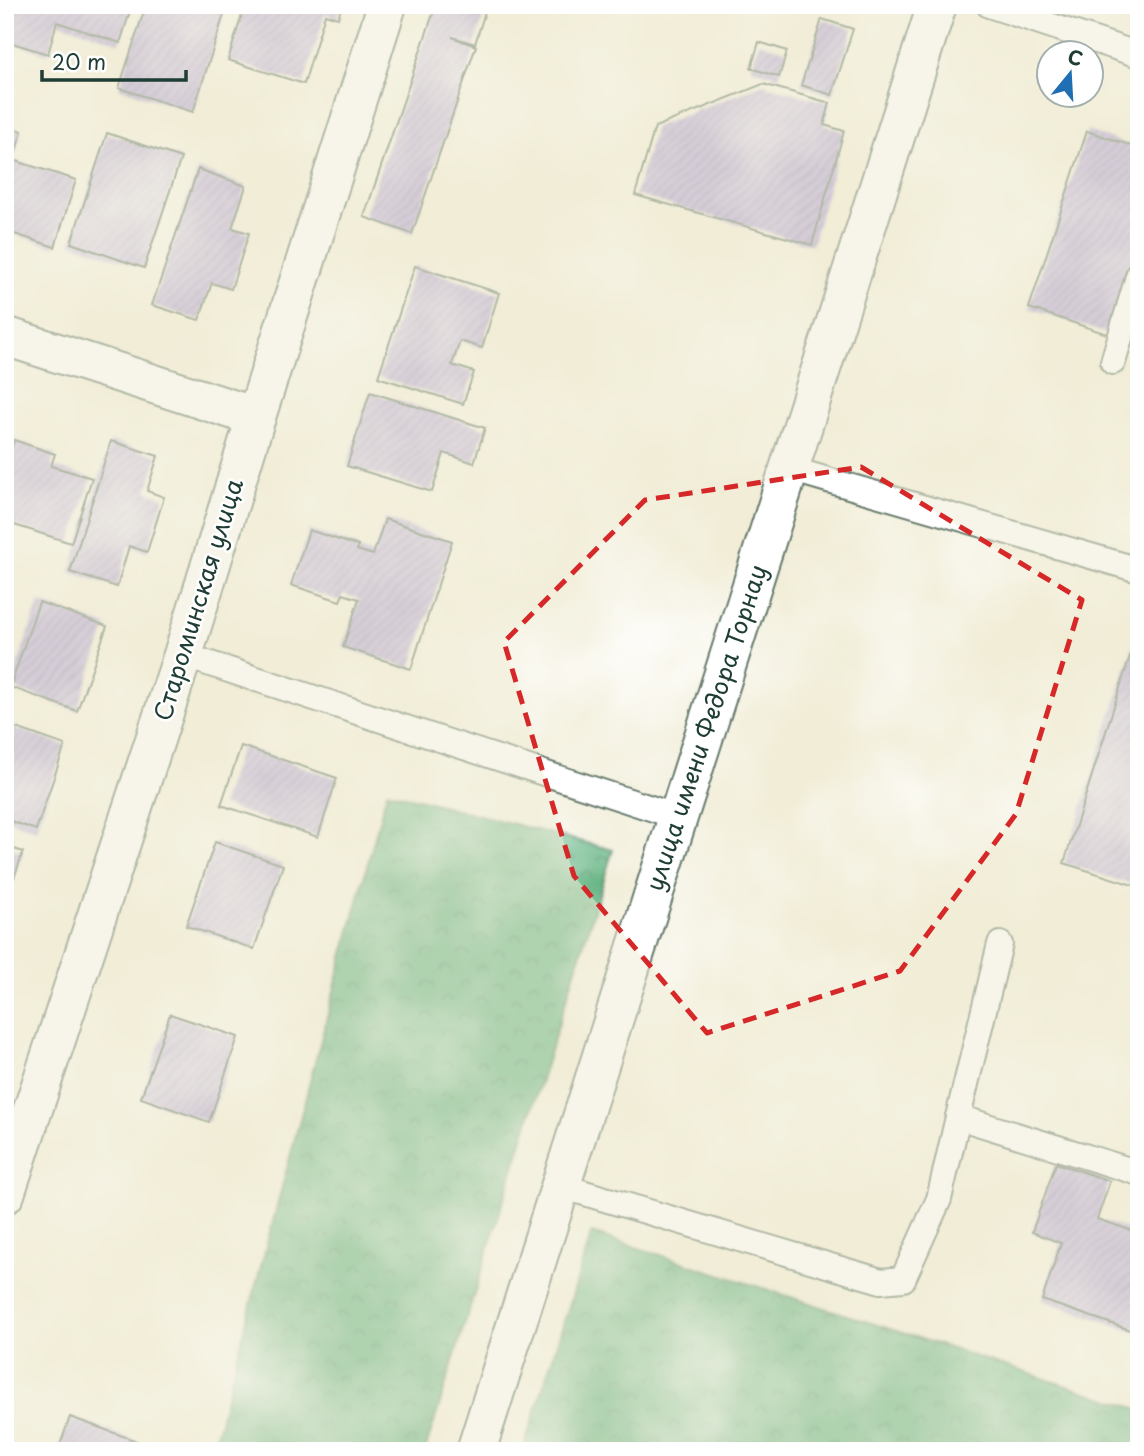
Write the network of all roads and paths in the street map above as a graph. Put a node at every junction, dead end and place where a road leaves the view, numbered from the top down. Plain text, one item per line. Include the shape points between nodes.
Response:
1 (387, 5) edge
2 (937, 5) edge
3 (989, 5) edge
4 (1139, 55) edge
5 (1139, 273) edge
6 (5, 335) edge
7 (1113, 362) dead end
8 (256, 417) junction
9 (790, 468) junction
10 (1139, 570) edge
11 (183, 655) junction
12 (678, 817) junction
13 (1000, 944) dead end
14 (958, 1117) junction
15 (1139, 1173) edge
16 (561, 1186) junction
17 (5, 1194) edge
18 (477, 1451) edge

1 - 8 street, Староминская улица
2 - 9 street, улица имени Федора Торнау
3 - 4 lane
5 - 7 lane
6 - 8 street
8 - 11 street, Староминская улица
9 - 10 lane
9 - 12 street, улица имени Федора Торнау
11 - 12 lane
11 - 17 street, Староминская улица
12 - 16 street, улица имени Федора Торнау
13 - 14 lane
14 - 15 lane
14 - 16 lane via 939,1199 903,1279 881,1281
16 - 18 street, улица имени Федора Торнау

